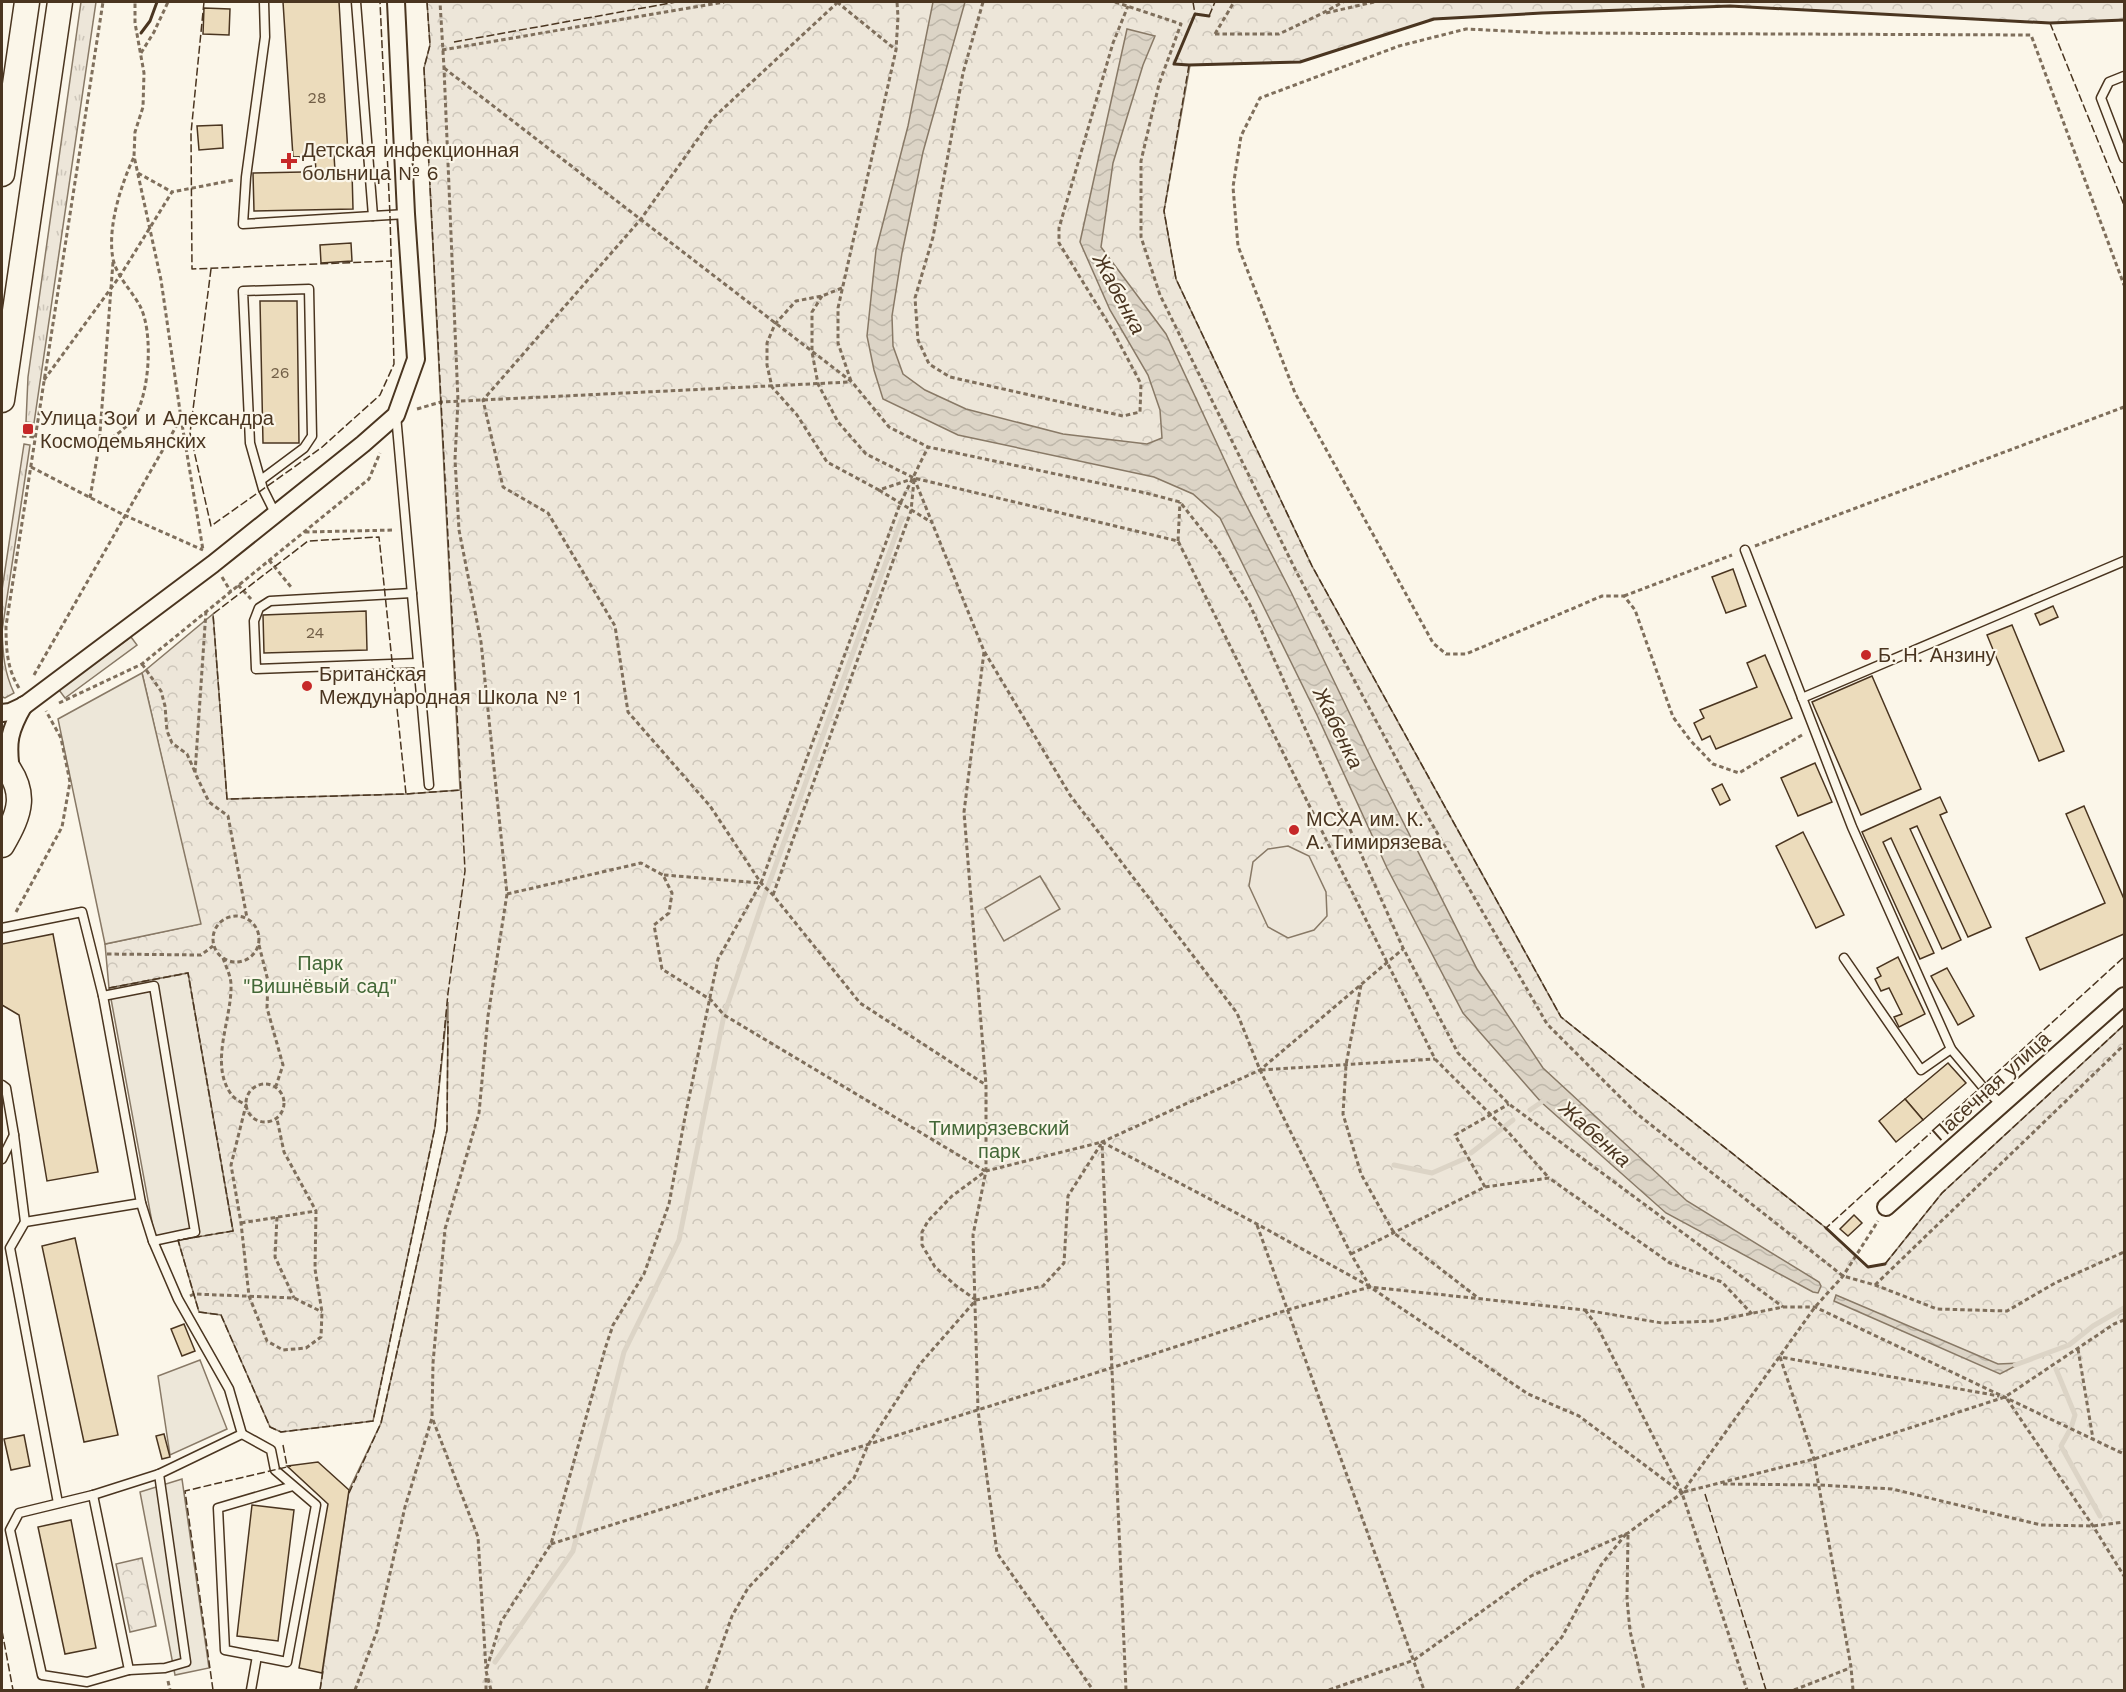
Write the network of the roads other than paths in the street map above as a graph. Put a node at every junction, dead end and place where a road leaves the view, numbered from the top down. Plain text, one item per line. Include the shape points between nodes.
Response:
1 (27, 2) edge
2 (60, 2) edge
3 (264, 2) edge
4 (356, 2) edge
5 (396, 2) edge
6 (2124, 76) edge
7 (2124, 158) edge
8 (2, 174) edge
9 (406, 214) junction
10 (373, 216) junction
11 (2, 400) edge
12 (396, 415) junction
13 (261, 480) junction
14 (275, 513) junction
15 (1745, 550) road end
16 (2124, 561) edge
17 (412, 593) junction
18 (418, 663) junction
19 (1802, 698) junction
20 (26, 700) junction
21 (2, 713) edge
22 (6, 766) edge
23 (429, 785) dead end
24 (2, 845) edge
25 (5, 927) edge
26 (1844, 958) dead end
27 (103, 996) junction
28 (2124, 996) edge
29 (1951, 1049) junction
30 (2, 1085) edge
31 (2002, 1105) junction
32 (14, 1135) junction
33 (2, 1159) edge
34 (141, 1203) junction
35 (1886, 1208) road end
36 (25, 1222) junction
37 (153, 1241) junction
38 (242, 1434) junction
39 (159, 1474) junction
40 (293, 1486) junction
41 (93, 1495) junction
42 (58, 1503) junction
43 (257, 1656) junction
44 (129, 1670) junction
45 (87, 1686) edge
46 (251, 1690) edge

1 - 8 main road
2 - 11 main road
3 - 10 lane via 265,37 243,224
4 - 10 lane
5 - 9 street
6 - 7 lane via 2109,82 2101,98
9 - 10 lane
9 - 12 street via 416,358
12 - 14 street
12 - 17 lane
13 - 13 lane via 250,443 243,291 309,289 312,436 304,448
13 - 14 lane
14 - 20 street via 213,564
15 - 19 lane
16 - 19 lane
17 - 18 lane
17 - 18 lane via 270,601 259,608 254,621 256,669
18 - 23 lane
19 - 29 lane via 1852,826
20 - 21 street
20 - 22 street via 9,735
22 - 24 main road via 16,781 19,803
25 - 27 lane via 82,912
26 - 29 lane via 1921,1070
27 - 34 lane
27 - 37 lane via 154,986 195,1233
28 - 31 street, Пасечная улица
29 - 31 lane
30 - 32 lane via 6,1088
31 - 35 street, Пасечная улица
32 - 33 lane
32 - 36 lane
34 - 36 lane
34 - 37 lane
36 - 42 lane via 10,1248
37 - 38 lane via 178,1299 229,1389
38 - 39 lane
38 - 40 lane via 272,1450 275,1470
39 - 41 lane
39 - 44 lane via 186,1662 165,1668
40 - 43 lane via 316,1505 287,1662
40 - 43 lane via 218,1508 225,1650
41 - 42 lane
41 - 44 lane
42 - 45 lane via 19,1513 10,1530 42,1675
43 - 46 lane
44 - 45 lane

